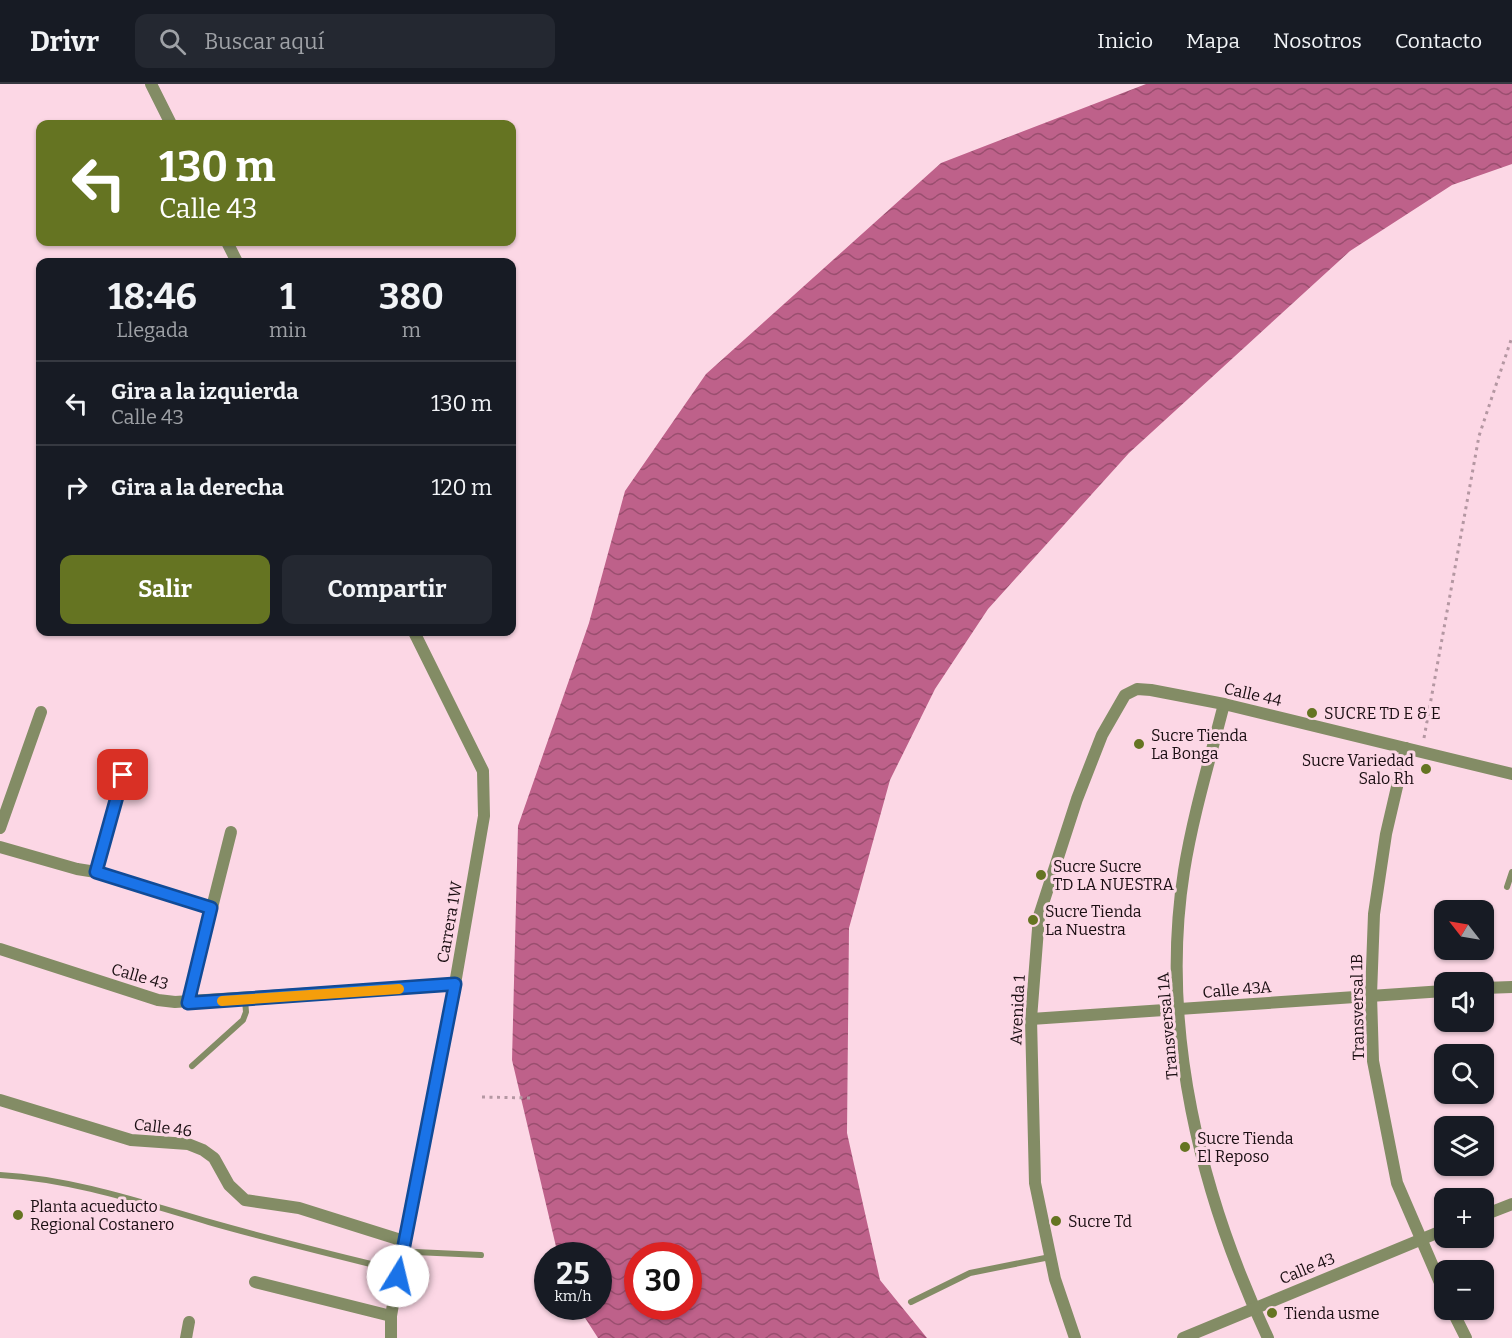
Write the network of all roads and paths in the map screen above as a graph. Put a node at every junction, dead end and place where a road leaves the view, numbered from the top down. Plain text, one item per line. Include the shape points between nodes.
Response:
1 (152, 84) edge
2 (169, 120) edge
3 (1512, 336) edge
4 (416, 636) edge
5 (1125, 694) joint
6 (1224, 704) junction
7 (40, 712) dead end
8 (1406, 748) junction
9 (1421, 752) junction
10 (1512, 774) edge
11 (123, 775) dead end
12 (0, 828) edge
13 (231, 832) dead end
14 (0, 847) edge
15 (96, 872) junction
16 (1512, 872) edge
17 (1507, 887) dead end
18 (211, 908) junction
19 (0, 949) edge
20 (455, 984) junction
21 (1512, 987) edge
22 (1494, 988) edge
23 (1434, 992) edge
24 (1371, 995) junction
25 (245, 1000) junction
26 (188, 1003) junction
27 (1179, 1011) junction
28 (1031, 1019) junction
29 (192, 1066) dead end
30 (482, 1096) dead end
31 (530, 1098) dead end
32 (0, 1100) edge
33 (0, 1175) edge
34 (1512, 1204) edge
35 (1494, 1211) edge
36 (1434, 1234) edge
37 (1420, 1240) junction
38 (404, 1241) junction
39 (481, 1255) dead end
40 (1050, 1257) junction
41 (1434, 1270) edge
42 (399, 1274) junction
43 (255, 1282) dead end
44 (911, 1302) dead end
45 (1254, 1307) junction
46 (391, 1316) junction
47 (1457, 1320) edge
48 (189, 1322) dead end
49 (186, 1338) edge
50 (391, 1338) edge
51 (1075, 1338) edge
52 (1183, 1338) edge
53 (1268, 1338) edge
54 (1466, 1338) edge

1 - 2 street
3 - 9 path via 1479,436
4 - 20 street, Carrera 1W via 477,757 484,779 484,816
5 - 6 street, Calle 44 via 1137,689 1151,690
5 - 28 street, Avenida 1 via 1107,724 1077,799 1039,916
6 - 8 street, Calle 44
6 - 27 street, Transversal 1A via 1184,871 1178,942
7 - 12 street
8 - 9 street, Calle 44
8 - 24 street, Transversal 1B via 1386,834
9 - 10 street, Calle 44
11 - 15 street
13 - 18 street
14 - 15 street
15 - 18 street
16 - 17 lane
18 - 26 street
19 - 26 street, Calle 43 via 159,1000
20 - 25 street, Calle 43
20 - 38 street, Carrera 1W
21 - 22 street
23 - 24 street, Calle 43A
24 - 27 street, Calle 43A
24 - 37 street, Transversal 1B via 1373,1061 1397,1183
25 - 26 street, Calle 43
25 - 29 lane via 243,1020
27 - 28 street, Calle 43A
27 - 45 street, Transversal 1A via 1199,1148
28 - 40 street, Avenida 1 via 1035,1183
30 - 31 path
32 - 38 street, Calle 46 via 131,1140 188,1144 214,1158 229,1185 245,1200 299,1208
33 - 42 lane via 82,1186
34 - 35 street
36 - 37 street, Calle 43
37 - 41 street, Transversal 1B
37 - 45 street, Calle 43
38 - 42 street, Carrera 1W
39 - 42 lane via 415,1252
40 - 44 lane via 970,1274
40 - 51 street, Avenida 1
42 - 46 street, Carrera 1W
43 - 46 street
45 - 52 street, Calle 43
45 - 53 street, Transversal 1A
46 - 50 street, Carrera 1W
47 - 54 street
48 - 49 street

